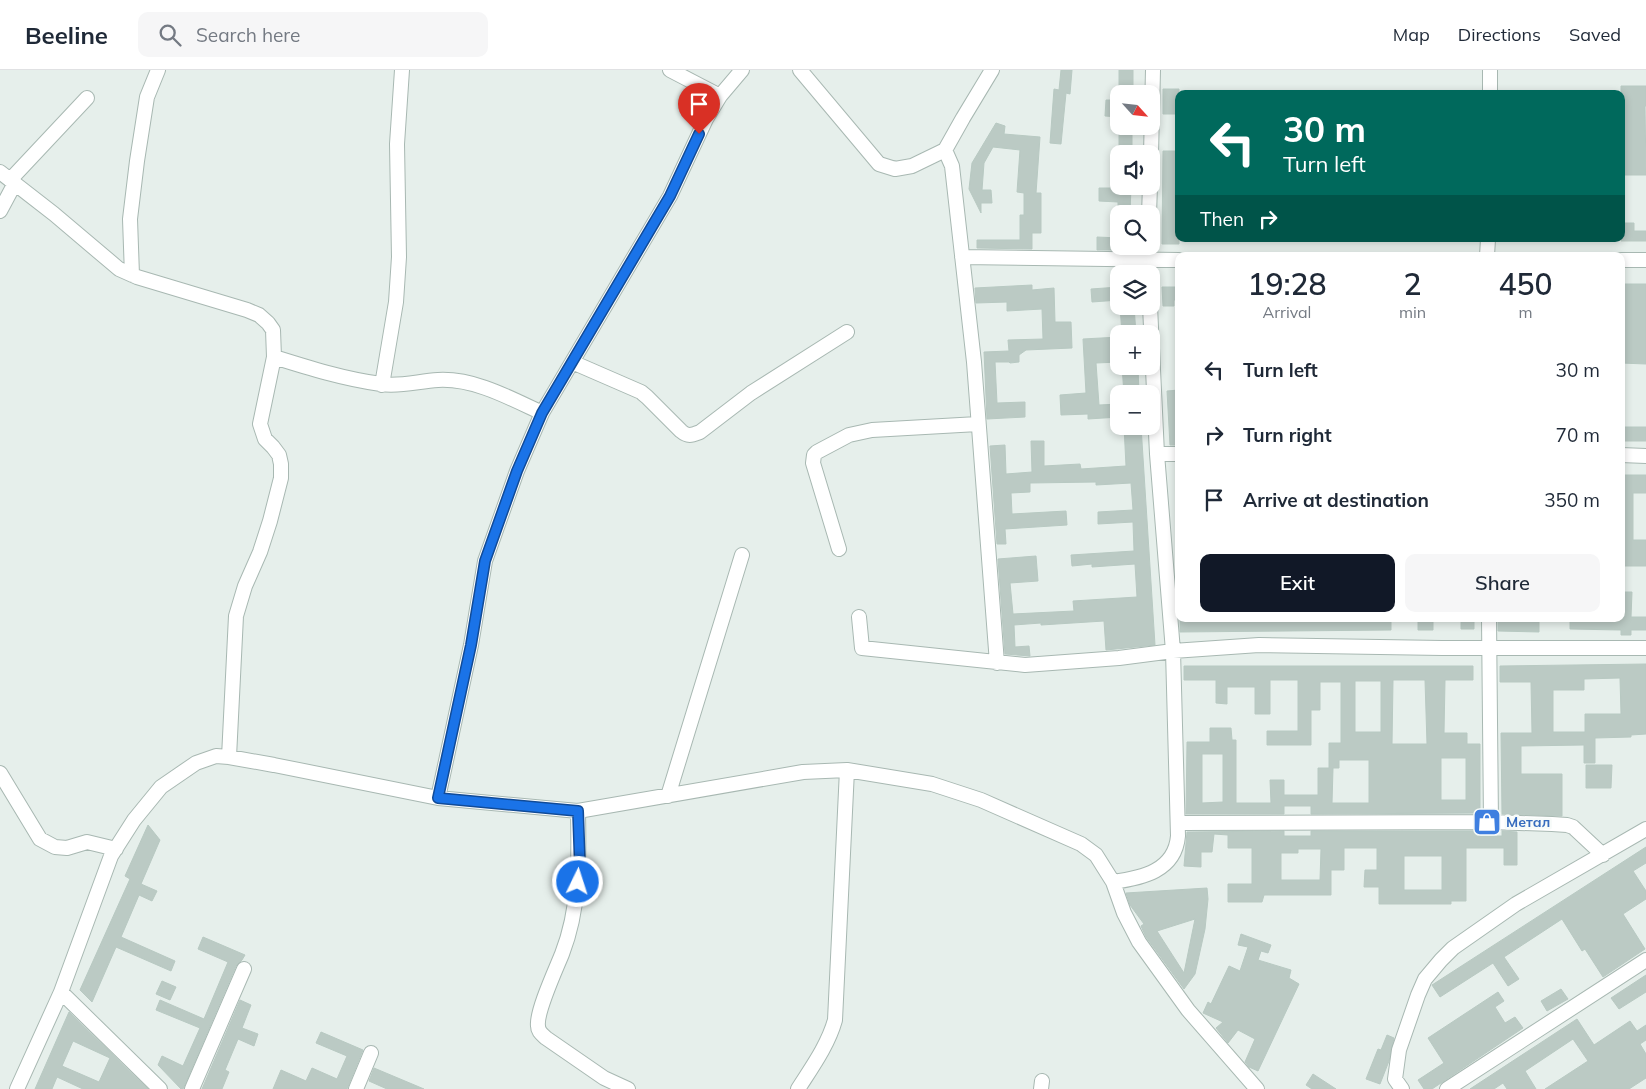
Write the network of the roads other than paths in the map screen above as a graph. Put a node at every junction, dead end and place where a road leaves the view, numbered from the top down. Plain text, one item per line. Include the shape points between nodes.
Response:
1 (158, 70) edge
2 (402, 70) edge
3 (670, 70) edge
4 (742, 70) edge
5 (800, 70) edge
6 (992, 70) edge
7 (1153, 70) edge
8 (1490, 70) edge
9 (1490, 90) edge
10 (720, 96) junction
11 (87, 98) dead end
12 (1151, 145) edge
13 (945, 150) junction
14 (8, 178) edge
15 (0, 211) edge
16 (1110, 253) edge
17 (1160, 255) edge
18 (962, 258) junction
19 (1175, 259) edge
20 (1625, 260) edge
21 (1646, 260) edge
22 (132, 275) junction
23 (1150, 315) edge
24 (847, 332) dead end
25 (274, 356) junction
26 (572, 362) junction
27 (382, 385) junction
28 (542, 413) junction
29 (978, 424) junction
30 (1157, 454) junction
31 (1175, 454) edge
32 (1625, 455) edge
33 (1646, 456) edge
34 (839, 549) dead end
35 (742, 555) dead end
36 (860, 617) dead end
37 (1489, 622) edge
38 (1489, 648) junction
39 (1646, 648) edge
40 (1173, 651) junction
41 (997, 663) junction
42 (230, 757) junction
43 (847, 770) junction
44 (0, 773) edge
45 (668, 796) junction
46 (438, 798) junction
47 (578, 811) junction
48 (1491, 822) junction
49 (1179, 823) junction
50 (1646, 829) edge
51 (116, 849) junction
52 (1603, 855) junction
53 (1113, 882) junction
54 (1646, 960) edge
55 (244, 970) dead end
56 (61, 992) junction
57 (371, 1053) dead end
58 (17, 1089) edge
59 (160, 1089) edge
60 (192, 1089) edge
61 (356, 1089) edge
62 (628, 1089) edge
63 (798, 1089) edge
64 (1257, 1089) edge
65 (1402, 1089) edge
66 (1447, 1089) edge

1 - 22 street via 147,97 136,161 130,219
2 - 27 street via 397,144 399,257 396,302
3 - 10 street
4 - 10 street
5 - 13 street via 879,164 895,169 912,166
6 - 13 street
7 - 12 street
8 - 9 street
10 - 26 street via 670,196
11 - 14 street
13 - 18 street via 952,166
14 - 15 street
14 - 22 street via 119,269
16 - 18 street
17 - 19 street
18 - 29 street
20 - 21 street
22 - 25 street via 259,315 273,330
23 - 30 street
24 - 26 street via 751,393 692,436 681,432 641,392
25 - 27 street via 335,376
25 - 42 street via 260,424 265,439 279,454 280,478 270,522 236,616
26 - 28 street
27 - 28 street via 460,381 508,397
28 - 46 street via 485,561 471,645
29 - 34 street via 872,430 849,435 817,452 813,463
29 - 41 street
30 - 31 street
30 - 40 street
32 - 33 street
35 - 45 street
36 - 41 street via 862,648
37 - 38 street
38 - 39 street
38 - 40 street via 1259,645
38 - 48 street
40 - 41 street via 1025,665
40 - 49 street
42 - 46 street
42 - 51 street via 216,756 196,763 162,787 134,820
43 - 45 street via 803,772
43 - 53 street via 932,784 981,800 1081,844 1096,855
43 - 63 street via 835,1020 823,1050
44 - 51 street via 40,839 55,847 67,848 87,842
45 - 47 street
46 - 47 street
47 - 62 street via 580,867 574,912 568,939 539,1012 538,1026 546,1038 604,1078
48 - 49 street
48 - 52 street via 1570,826
49 - 53 street via 1178,845 1162,867 1138,879
50 - 52 street
51 - 56 street
52 - 65 street via 1516,904 1441,960 1425,979 1399,1050 1395,1079
53 - 64 street via 1124,913 1140,942 1188,1010
54 - 66 street
55 - 60 street
56 - 58 street
56 - 59 street
57 - 61 street

